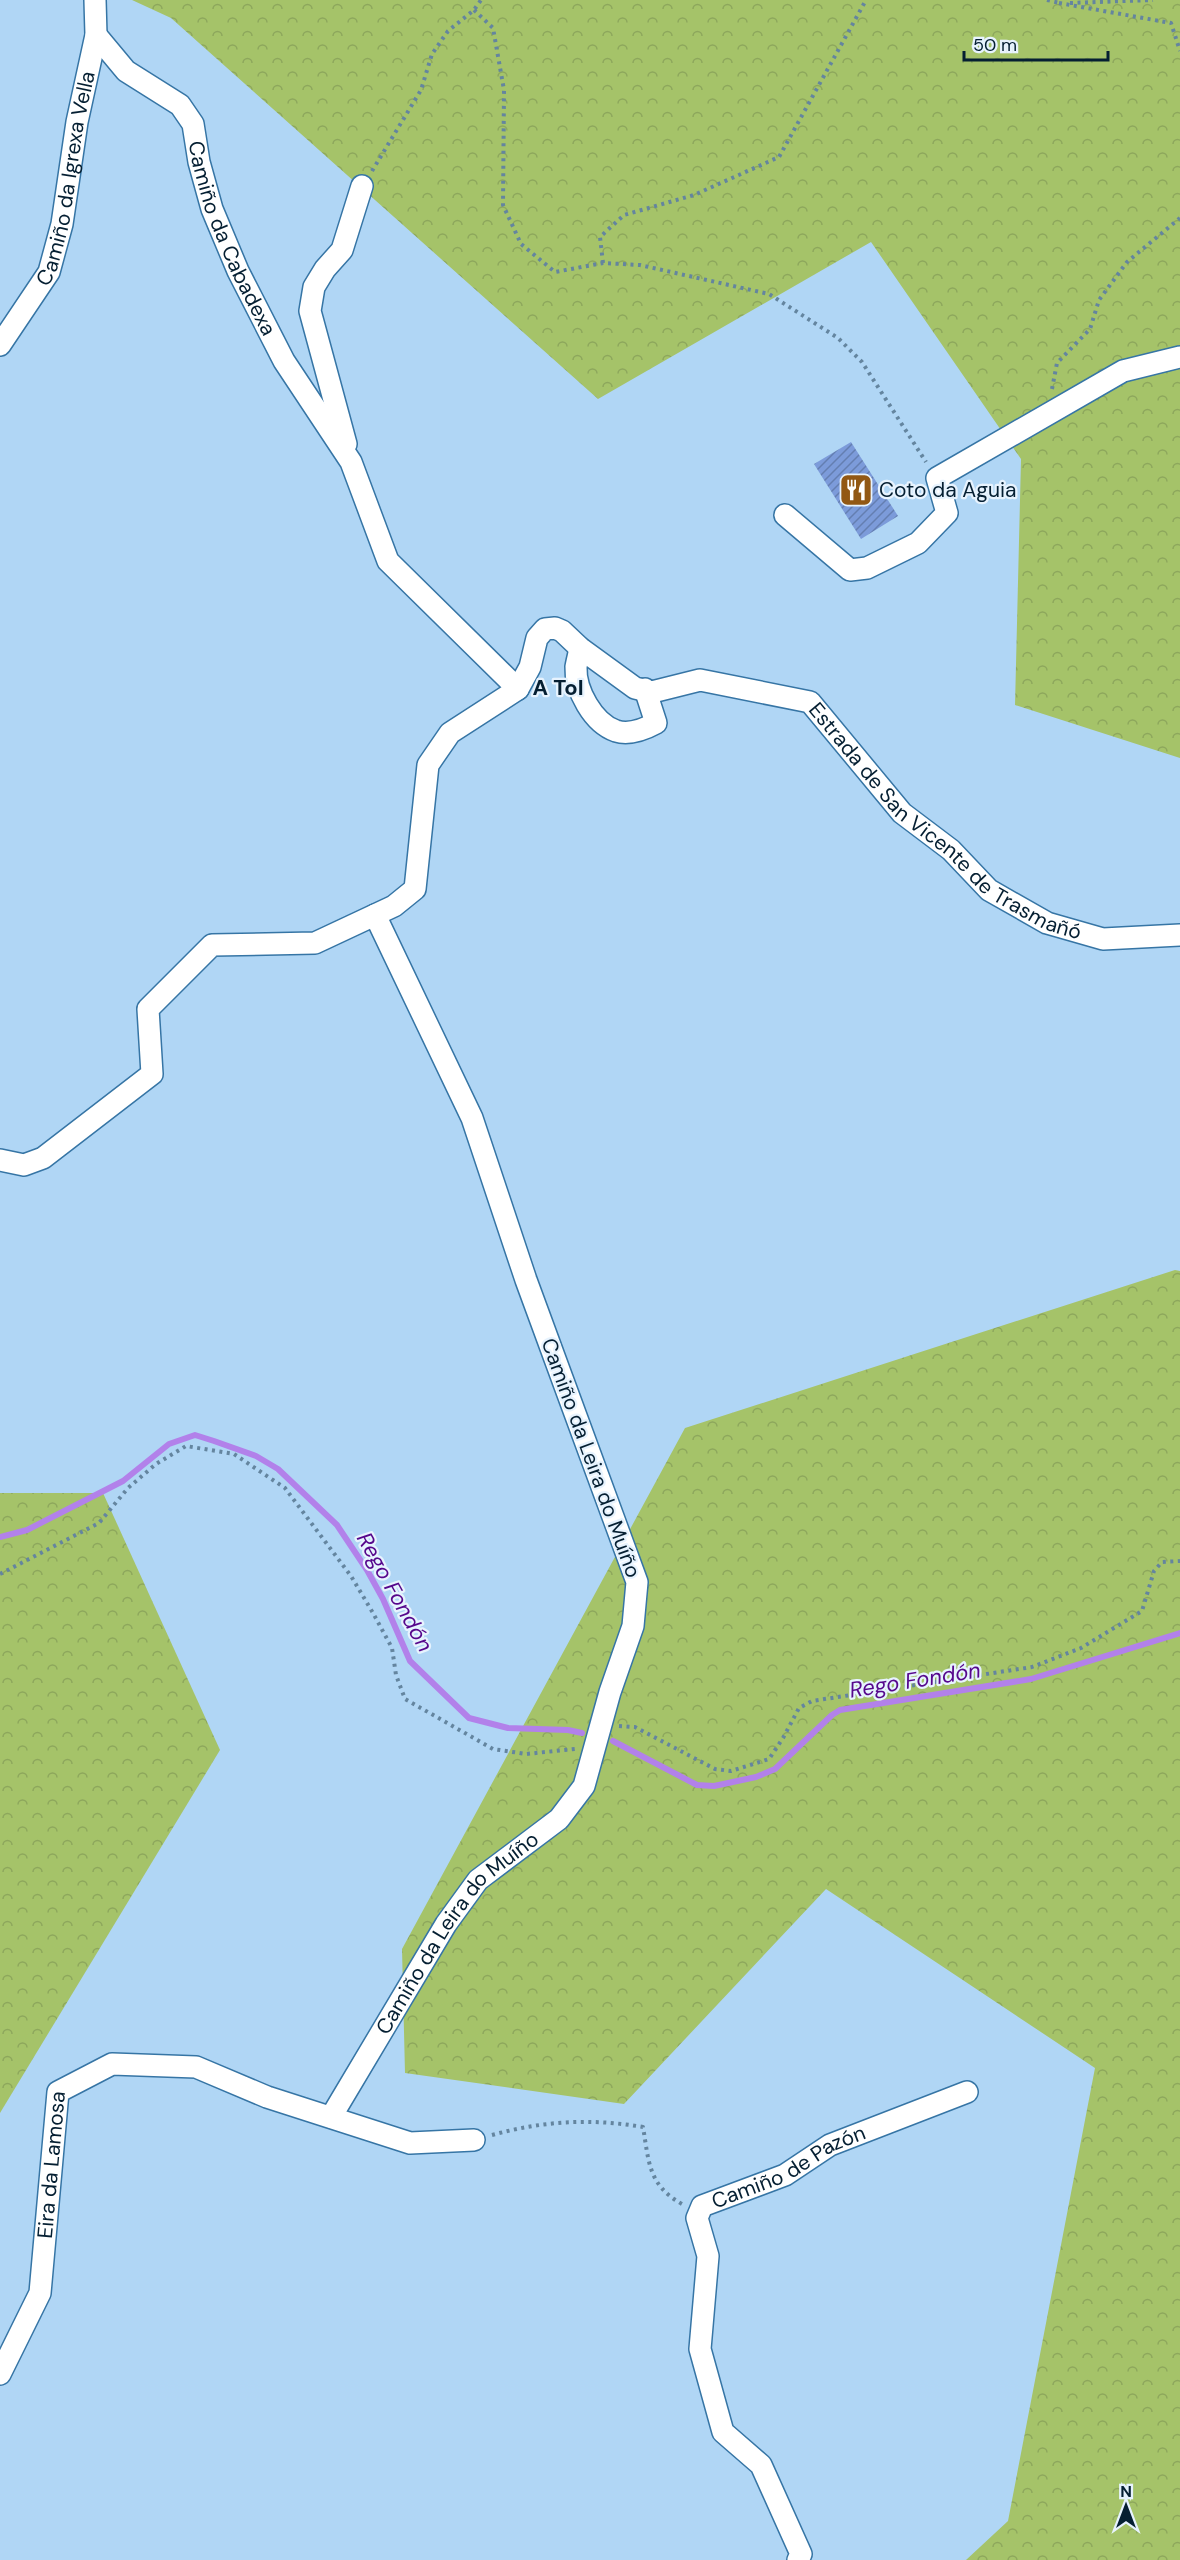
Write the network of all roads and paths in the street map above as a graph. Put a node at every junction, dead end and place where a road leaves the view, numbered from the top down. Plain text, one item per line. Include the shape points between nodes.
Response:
1 (95, 0) edge
2 (481, 0) edge
3 (866, 0) edge
4 (1047, 0) edge
5 (1153, 0) edge
6 (1059, 3) junction
7 (474, 10) junction
8 (96, 35) junction
9 (1180, 51) edge
10 (362, 186) joint
11 (1180, 218) edge
12 (603, 263) junction
13 (0, 345) edge
14 (1180, 357) edge
15 (1046, 416) junction
16 (351, 462) junction
17 (937, 478) junction
18 (785, 515) dead end
19 (580, 648) junction
20 (518, 689) junction
21 (645, 689) junction
22 (375, 915) junction
23 (1180, 935) edge
24 (0, 1160) edge
25 (1180, 1562) edge
26 (0, 1574) edge
27 (598, 1737) junction
28 (967, 2092) dead end
29 (331, 2117) junction
30 (474, 2140) joint
31 (699, 2213) junction
32 (0, 2374) edge
33 (798, 2560) edge

1 - 8 street, Camiño da Igrexa Vella
2 - 7 path
3 - 12 path via 779,157 694,195 624,214 600,237
4 - 6 path
5 - 6 path
6 - 9 path via 1171,22
7 - 10 path via 448,30 432,54 421,90
7 - 12 path via 493,28 498,50 504,90 503,205 521,244 555,272
8 - 13 street, Camiño da Igrexa Vella via 77,122 62,224 49,272
8 - 16 street, Camiño da Cabadexa via 126,71 180,105 193,124 212,209 238,272 284,361
10 - 16 street, Camiño da Cabadexa via 342,250 314,287 310,311
11 - 15 path via 1127,261 1099,300 1090,329 1057,363
12 - 17 path via 640,265 769,294 838,338 862,362
14 - 15 street via 1123,371
15 - 17 street
16 - 20 street, Camiño da Cabadexa via 388,561
17 - 18 street via 947,513 918,543 867,568 850,570
19 - 20 street via 562,631 545,629 537,638 530,667
19 - 21 street via 635,688
19 - 21 street via 576,668 580,693 601,722 617,731 643,730 656,723
20 - 22 street via 450,733 428,765 415,889
21 - 23 street, Estrada de San Vicente de Trasmañó via 652,692 700,680 810,702 902,813 951,850 989,890 1047,923 1102,939
22 - 24 street via 315,943 212,945 148,1009 152,1074 43,1158 24,1165
22 - 27 street, Camiño da Leira do Muíño via 472,1118 526,1280 637,1582 633,1626
25 - 27 path via 1162,1562 1154,1571 1142,1611 1080,1648 1032,1667 812,1701 799,1708 769,1759 741,1769 715,1769 635,1727 624,1725
26 - 27 path via 99,1523 128,1488 156,1464 186,1446 234,1454 285,1488 351,1576 392,1648 405,1699 493,1749 526,1754 566,1751
27 - 29 street, Camiño da Leira do Muíño via 584,1786 559,1820 478,1880 446,1924
28 - 31 street, Camiño de Pazón via 830,2145 785,2175 702,2206
29 - 30 street via 410,2143
29 - 32 street, Eira da Lamosa via 267,2097 196,2067 112,2064 58,2092 40,2293
30 - 31 path via 527,2125 577,2121 643,2127 651,2172 660,2188
31 - 33 street, Camiño de Pazón via 708,2256 700,2349 723,2432 761,2465 801,2554

